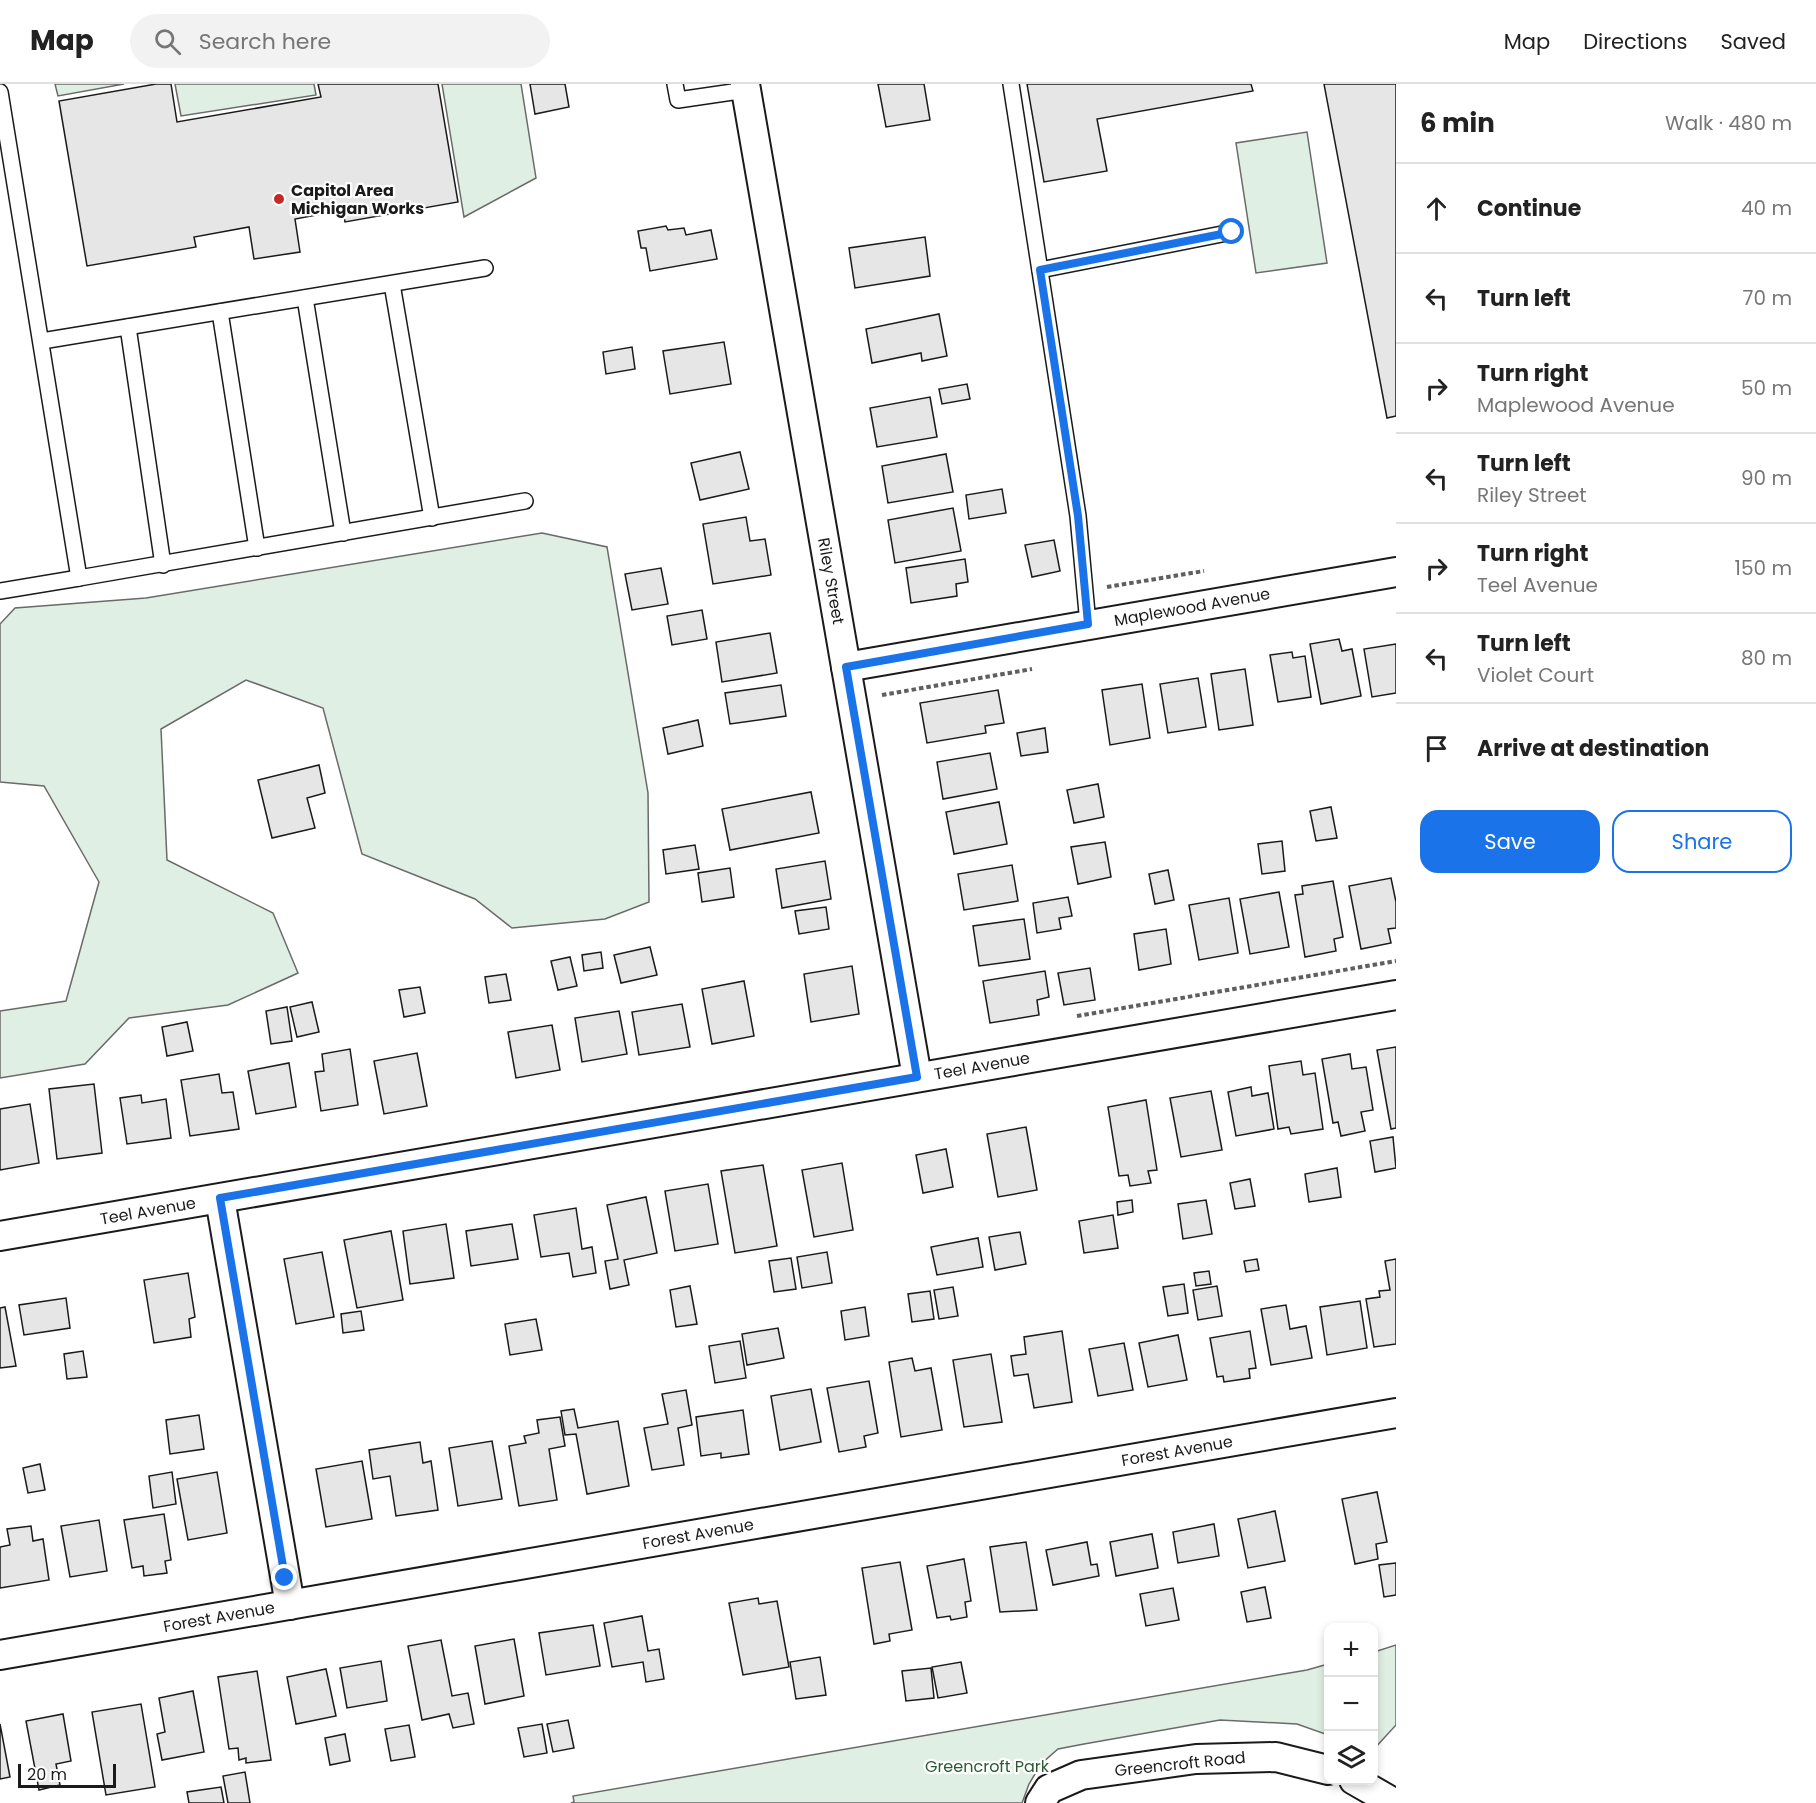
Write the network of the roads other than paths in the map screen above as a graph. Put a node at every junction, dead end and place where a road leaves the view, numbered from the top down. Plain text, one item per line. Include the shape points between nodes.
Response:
1 (675, 84) edge
2 (1011, 84) edge
3 (746, 87) edge
4 (0, 92) edge
5 (2, 117) edge
6 (1232, 232) dead end
7 (485, 268) dead end
8 (1040, 270) junction
9 (392, 284) junction
10 (304, 298) junction
11 (220, 312) junction
12 (128, 327) junction
13 (42, 341) junction
14 (525, 501) dead end
15 (432, 518) junction
16 (343, 533) junction
17 (257, 548) junction
18 (163, 565) junction
19 (1396, 572) edge
20 (79, 578) junction
21 (0, 591) edge
22 (1088, 624) junction
23 (846, 667) junction
24 (1396, 995) edge
25 (917, 1077) junction
26 (220, 1198) junction
27 (0, 1236) edge
28 (1396, 1413) edge
29 (290, 1605) junction
30 (0, 1655) edge
31 (1324, 1769) edge
32 (1363, 1785) edge
33 (1040, 1803) edge
34 (1394, 1803) edge

1 - 3 lane via 678,100
2 - 8 lane
3 - 23 street, Riley Street
4 - 5 lane
5 - 13 lane
6 - 8 lane
7 - 9 lane
8 - 22 lane via 1078,516
9 - 10 lane
9 - 15 lane
10 - 11 lane
10 - 16 lane
11 - 12 lane
11 - 17 lane
12 - 13 lane
12 - 18 lane
13 - 20 lane
14 - 15 lane
15 - 16 lane
16 - 17 lane
17 - 18 lane
18 - 20 lane
19 - 22 street, Maplewood Avenue
20 - 21 lane
22 - 23 street, Maplewood Avenue
23 - 25 street, Riley Street
24 - 25 street, Teel Avenue
25 - 26 street, Teel Avenue
26 - 27 street, Teel Avenue
26 - 29 street
28 - 29 street, Forest Avenue
29 - 30 street, Forest Avenue
31 - 33 street, Greencroft Road via 1276,1757 1196,1759 1081,1775 1049,1789
32 - 34 street

